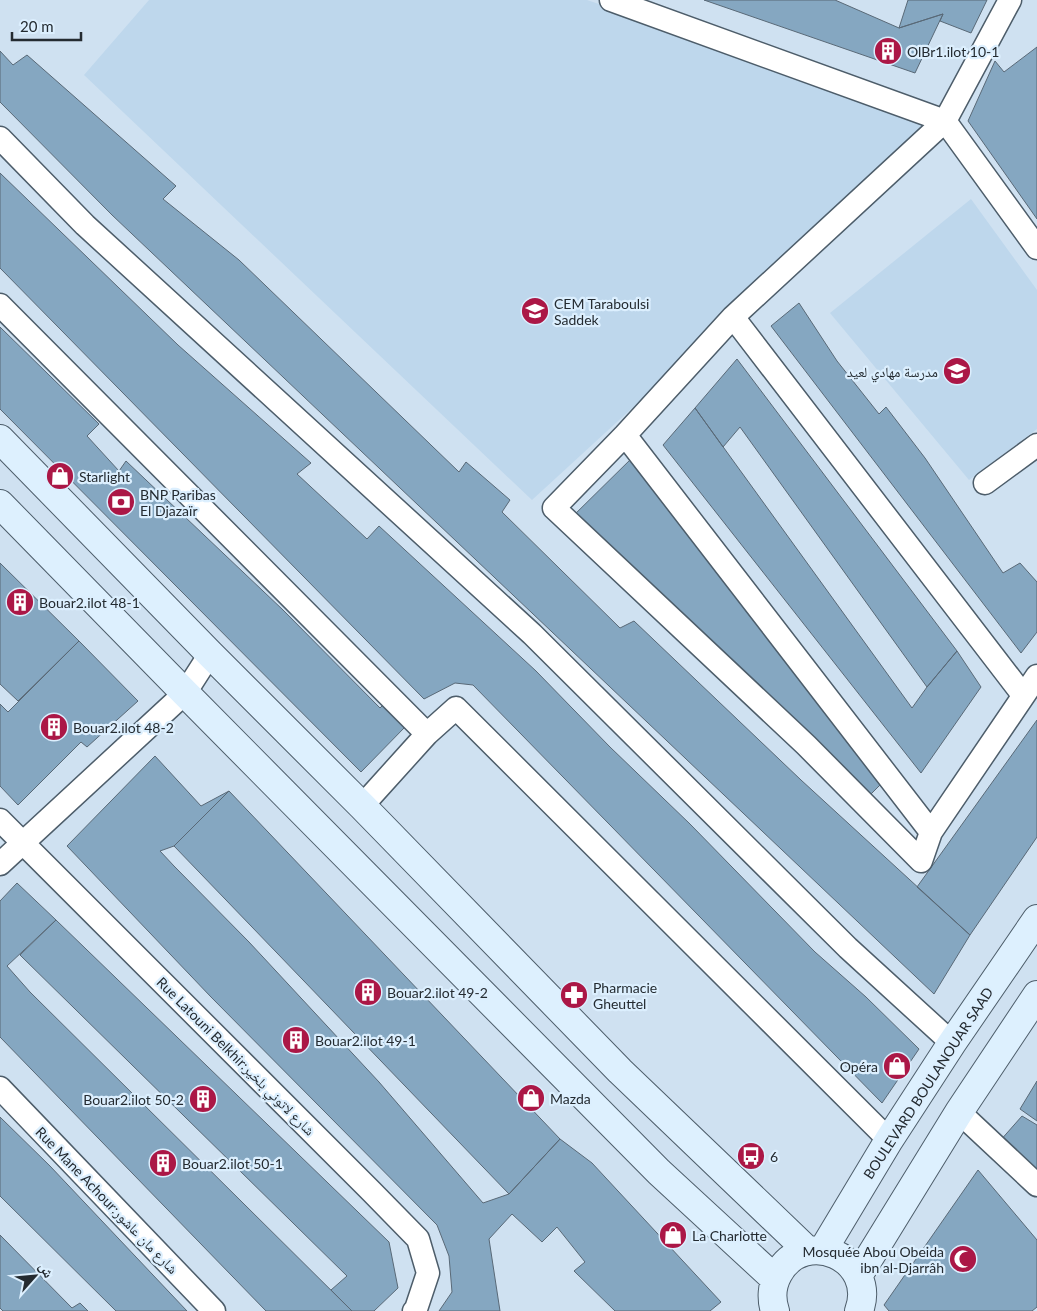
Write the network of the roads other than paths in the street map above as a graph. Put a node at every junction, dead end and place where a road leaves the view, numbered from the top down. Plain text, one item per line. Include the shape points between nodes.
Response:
1 (611, 0) edge
2 (1010, 0) edge
3 (945, 121) junction
4 (0, 138) edge
5 (1037, 248) edge
6 (0, 305) edge
7 (733, 317) junction
8 (625, 435) junction
9 (0, 439) edge
10 (1037, 445) edge
11 (985, 483) dead end
12 (0, 504) edge
13 (210, 654) junction
14 (1037, 676) edge
15 (185, 693) junction
16 (1023, 695) junction
17 (427, 734) junction
18 (362, 806) junction
19 (0, 820) edge
20 (931, 832) junction
21 (22, 842) junction
22 (0, 864) edge
23 (1037, 919) edge
24 (1037, 996) edge
25 (952, 1043) junction
26 (0, 1088) edge
27 (959, 1112) junction
28 (889, 1140) junction
29 (1037, 1185) edge
30 (815, 1251) junction
31 (858, 1276) junction
32 (775, 1280) junction
33 (774, 1310) edge
34 (214, 1311) edge
35 (414, 1311) edge
36 (859, 1311) edge

1 - 3 street
2 - 3 street
3 - 5 street
3 - 7 street
4 - 25 street via 85,224 532,634 848,948
6 - 17 street
7 - 8 street
7 - 16 street
8 - 20 street
8 - 20 street via 554,508 806,744 921,861
9 - 13 main road
10 - 11 street
12 - 15 main road
13 - 15 street
13 - 18 main road
14 - 16 street
15 - 21 street
15 - 32 main road via 658,1172
16 - 20 street
17 - 18 street
17 - 28 street via 456,708
18 - 30 main road via 620,1071
19 - 21 street, Rue Latouni Belkhir;شارع لاتوني بلخير
21 - 22 street
21 - 35 street, Rue Latouni Belkhir;شارع لاتوني بلخير via 418,1239 428,1273
23 - 25 main road, BOULEVARD BOULANOUAR SAAD
24 - 27 main road
25 - 28 main road, BOULEVARD BOULANOUAR SAAD
26 - 34 street, Rue Mane Achour;شارع مان عاشور
27 - 29 street
27 - 31 main road
28 - 30 main road, BOULEVARD BOULANOUAR SAAD
30 - 31 main road via 837,1254
30 - 32 main road via 794,1256 782,1266
31 - 36 main road via 862,1290
32 - 33 main road via 772,1294

